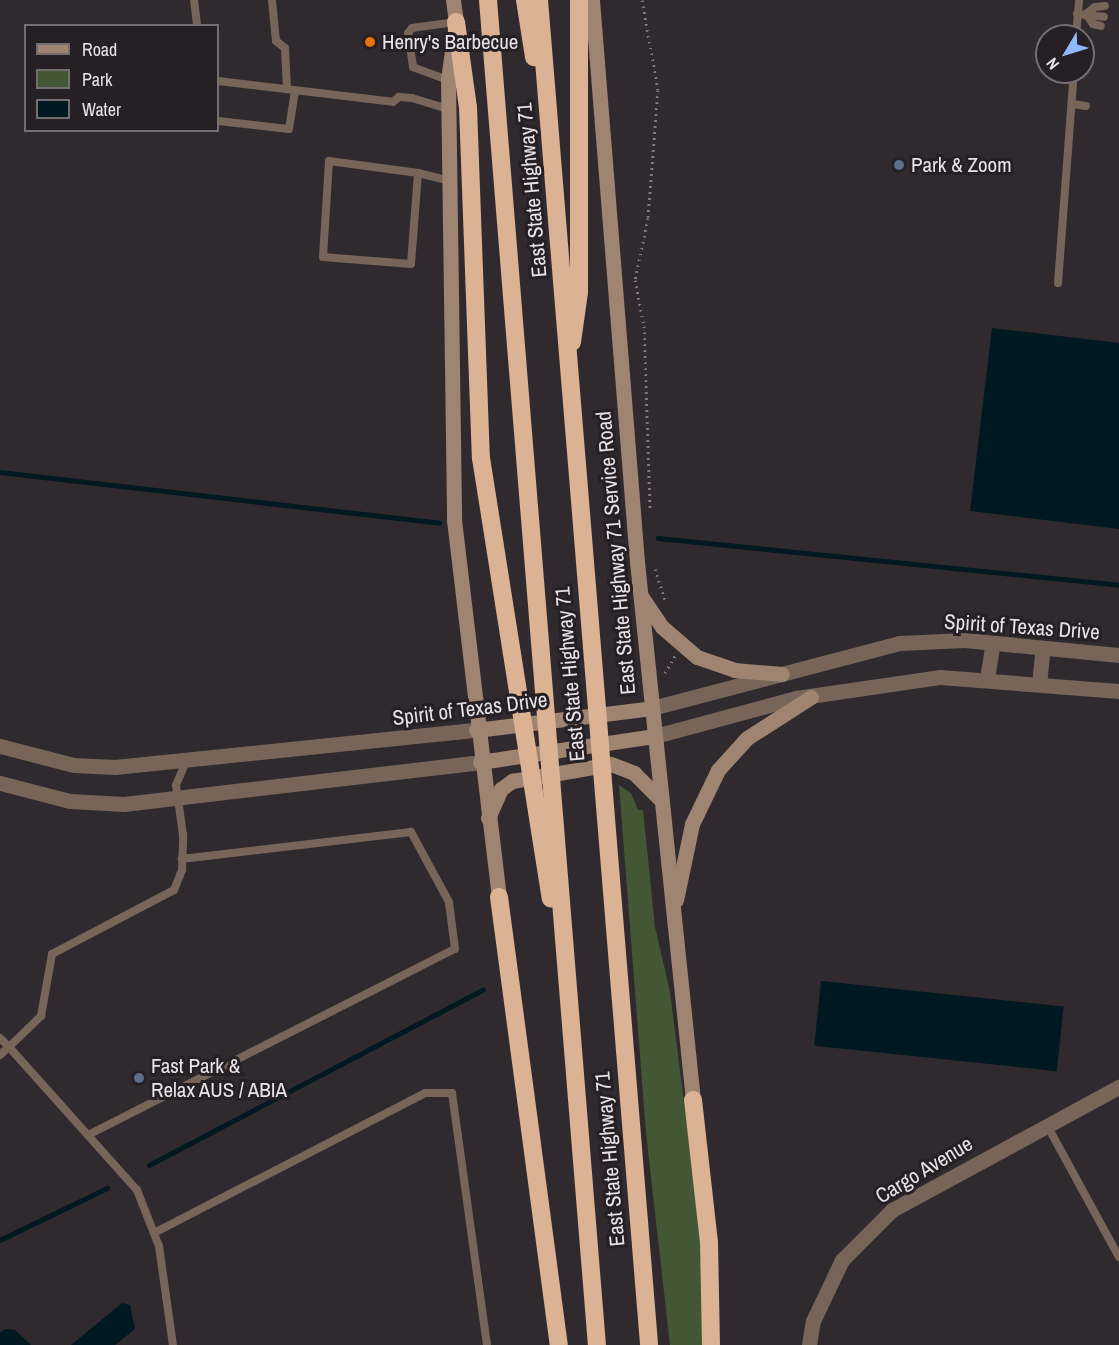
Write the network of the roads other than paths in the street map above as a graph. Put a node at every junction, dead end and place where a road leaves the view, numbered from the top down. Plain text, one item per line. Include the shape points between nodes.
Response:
1 (194, 0) edge
2 (272, 0) edge
3 (453, 0) edge
4 (488, 0) edge
5 (525, 0) edge
6 (538, 0) edge
7 (579, 0) edge
8 (592, 0) edge
9 (1079, 0) edge
10 (1105, 6) dead end
11 (1082, 14) junction
12 (1104, 17) dead end
13 (456, 22) junction
14 (197, 24) edge
15 (1079, 24) edge
16 (1101, 26) dead end
17 (448, 80) junction
18 (219, 81) edge
19 (1073, 84) edge
20 (291, 90) junction
21 (1072, 104) junction
22 (1086, 106) dead end
23 (449, 109) junction
24 (219, 121) edge
25 (549, 129) junction
26 (418, 173) junction
27 (450, 181) junction
28 (1058, 283) dead end
29 (568, 359) junction
30 (640, 595) junction
31 (993, 643) junction
32 (1043, 648) junction
33 (1119, 655) edge
34 (782, 674) junction
35 (987, 679) junction
36 (1039, 684) junction
37 (1119, 691) edge
38 (811, 697) junction
39 (652, 708) junction
40 (476, 730) junction
41 (655, 736) junction
42 (0, 746) edge
43 (186, 762) junction
44 (480, 762) junction
45 (0, 783) edge
46 (179, 800) junction
47 (661, 800) junction
48 (545, 814) junction
49 (488, 818) junction
50 (182, 859) junction
51 (499, 897) joint
52 (673, 912) junction
53 (0, 1038) edge
54 (9, 1047) junction
55 (0, 1055) edge
56 (1119, 1087) edge
57 (693, 1100) joint
58 (1048, 1127) junction
59 (88, 1135) junction
60 (154, 1233) junction
61 (1119, 1257) edge
62 (173, 1345) edge
63 (487, 1345) edge
64 (559, 1345) edge
65 (597, 1345) edge
66 (650, 1345) edge
67 (711, 1345) edge
68 (809, 1345) edge

1 - 14 lane
2 - 20 lane via 276,41 285,48
3 - 13 street
4 - 48 highway, East State Highway 71 via 544,682
5 - 25 highway
6 - 25 highway, East State Highway 71
7 - 29 highway via 579,292 578,320
8 - 30 street, East State Highway 71 Service Road
9 - 11 lane
10 - 11 lane
11 - 12 lane
11 - 15 lane
11 - 16 lane
13 - 17 street
13 - 17 lane via 409,30 412,65
13 - 48 highway via 469,119 482,458 518,685
17 - 23 street
18 - 20 lane
19 - 21 lane
20 - 23 lane via 393,102 399,97
20 - 24 lane via 289,129
21 - 22 lane
21 - 28 lane
23 - 27 street
25 - 29 highway, East State Highway 71
26 - 26 lane via 329,161 323,257 411,264
26 - 27 lane
27 - 40 street via 453,494
29 - 66 highway, East State Highway 71
30 - 34 street via 662,627 697,657 734,669
30 - 39 street, East State Highway 71 Service Road
31 - 32 street, Spirit of Texas Drive
31 - 34 street, Spirit of Texas Drive via 899,643
31 - 35 street
32 - 33 street, Spirit of Texas Drive
32 - 36 street
34 - 39 street, Spirit of Texas Drive
35 - 36 street
35 - 38 street via 940,677
36 - 37 street
38 - 41 street via 762,706
38 - 52 street via 747,738 718,770 692,824
39 - 40 street, Spirit of Texas Drive
39 - 41 street, East State Highway 71 Service Road
40 - 43 street, Spirit of Texas Drive
40 - 44 street
41 - 44 street
41 - 47 street, East State Highway 71 Service Road
42 - 43 street, Spirit of Texas Drive via 74,765
43 - 46 lane via 177,785
44 - 46 street
44 - 49 street
45 - 46 street via 70,801 124,804
46 - 50 lane
47 - 49 street via 634,773 611,764 512,781 501,789
47 - 52 street, East State Highway 71 Service Road
48 - 65 highway, East State Highway 71 via 567,973
49 - 51 street
50 - 54 lane via 174,890 52,954 41,1016
50 - 59 lane via 411,832 449,902 455,949
51 - 64 highway
52 - 57 street, East State Highway 71 Service Road
53 - 54 lane
54 - 55 lane
54 - 59 lane
56 - 58 street, Cargo Avenue
57 - 67 highway via 710,1242
58 - 61 lane
58 - 68 street, Cargo Avenue via 945,1178 892,1209 865,1233 842,1260 813,1321
59 - 60 lane via 137,1190
60 - 62 lane
60 - 63 lane via 425,1093 452,1093

